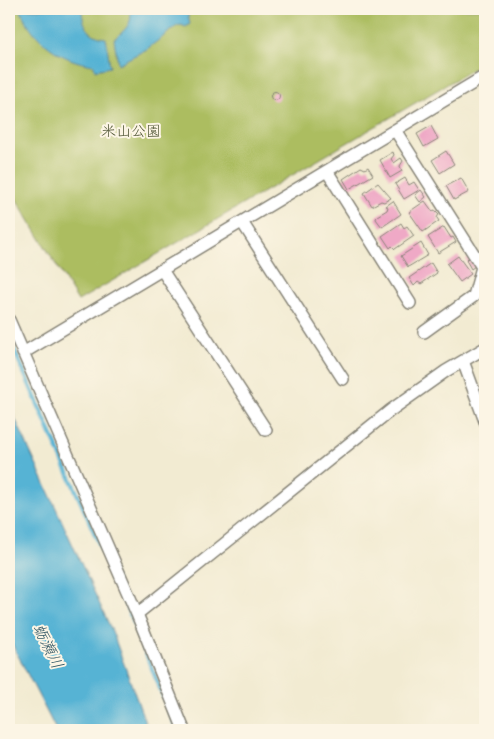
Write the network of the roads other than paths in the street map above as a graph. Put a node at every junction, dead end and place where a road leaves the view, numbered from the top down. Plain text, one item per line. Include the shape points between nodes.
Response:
1 (485, 76) edge
2 (395, 130) junction
3 (327, 171) junction
4 (242, 222) junction
5 (162, 270) junction
6 (410, 302) dead end
7 (9, 320) edge
8 (424, 332) dead end
9 (485, 348) edge
10 (23, 353) junction
11 (463, 361) junction
12 (343, 379) dead end
13 (485, 421) edge
14 (266, 430) dead end
15 (137, 614) junction
16 (184, 730) edge

1 - 2 street
2 - 3 street
2 - 8 street via 482,267 474,296
3 - 4 street
3 - 6 street
4 - 5 street
4 - 12 street
5 - 10 street
5 - 14 street
7 - 10 street
9 - 11 street
10 - 15 street
11 - 13 street
11 - 15 street via 392,410
15 - 16 street

